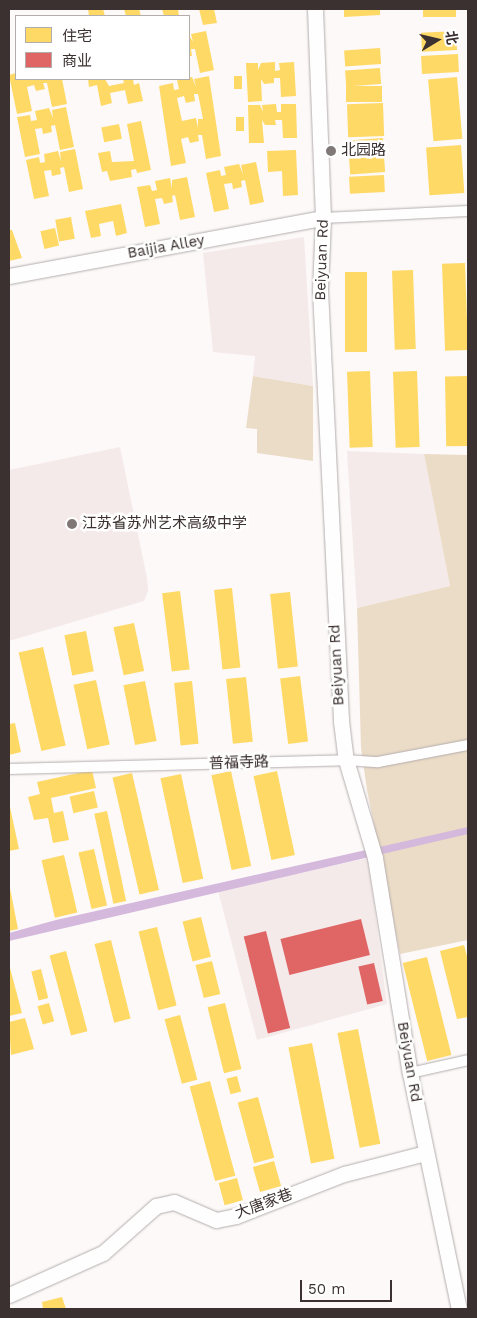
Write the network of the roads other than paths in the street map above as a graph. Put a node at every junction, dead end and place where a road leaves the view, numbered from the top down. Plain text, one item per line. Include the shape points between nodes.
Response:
1 (315, 9) edge
2 (468, 211) edge
3 (323, 218) junction
4 (9, 276) edge
5 (468, 745) edge
6 (346, 760) junction
7 (9, 769) edge
8 (468, 1060) edge
9 (410, 1073) junction
10 (425, 1153) junction
11 (9, 1295) edge
12 (459, 1309) edge

1 - 3 street, Beiyuan Rd
2 - 3 street
3 - 4 street, Baijia Alley
3 - 6 street, Beiyuan Rd via 321,328 338,686
5 - 6 street, 普福寺路 via 378,762
6 - 7 street, 普福寺路
6 - 9 street, Beiyuan Rd via 374,852
8 - 9 street
9 - 10 street, Beiyuan Rd
10 - 11 street, 大唐家巷 via 344,1174 236,1216 216,1220 174,1202 156,1206 103,1253
10 - 12 street, Beiyuan Rd

